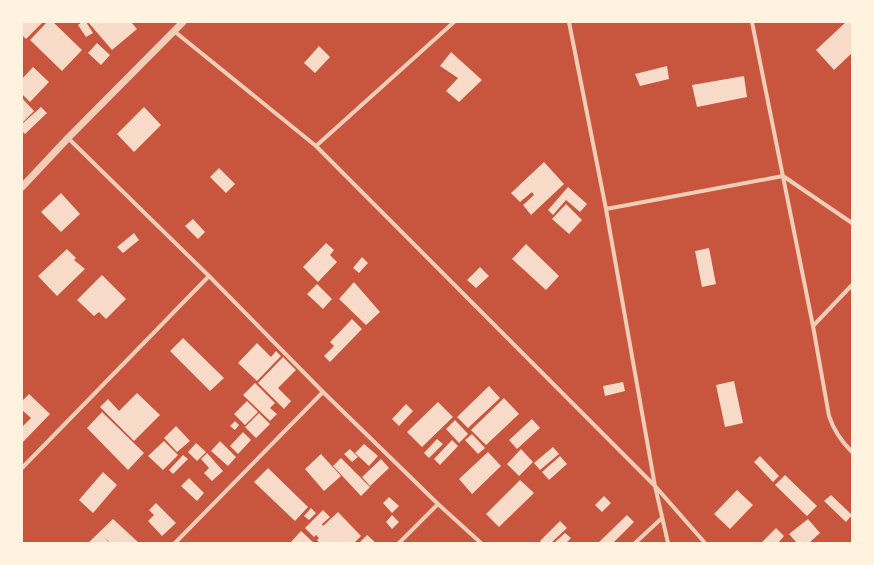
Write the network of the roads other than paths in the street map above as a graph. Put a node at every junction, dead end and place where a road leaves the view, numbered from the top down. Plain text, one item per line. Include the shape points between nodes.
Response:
1 (183, 22) edge
2 (454, 22) edge
3 (569, 22) edge
4 (752, 22) edge
5 (174, 31) junction
6 (68, 138) junction
7 (316, 146) junction
8 (783, 176) junction
9 (22, 187) edge
10 (606, 209) junction
11 (852, 223) edge
12 (209, 276) junction
13 (852, 285) edge
14 (813, 326) junction
15 (323, 392) junction
16 (852, 452) edge
17 (22, 468) edge
18 (655, 486) junction
19 (438, 504) junction
20 (662, 518) junction
21 (175, 543) edge
22 (400, 543) edge
23 (481, 543) edge
24 (635, 543) edge
25 (668, 543) edge
26 (705, 543) edge

1 - 5 street
2 - 7 street
3 - 10 street
4 - 8 street
5 - 6 street
5 - 7 street
6 - 9 street
6 - 12 street
7 - 18 street
8 - 10 street
8 - 11 street
8 - 14 street
10 - 18 street
12 - 15 street
12 - 17 street
13 - 14 street
14 - 16 street via 829,416 837,435
15 - 19 street
15 - 21 street
18 - 20 street
18 - 26 street
19 - 22 street
19 - 23 street
20 - 24 street
20 - 25 street

